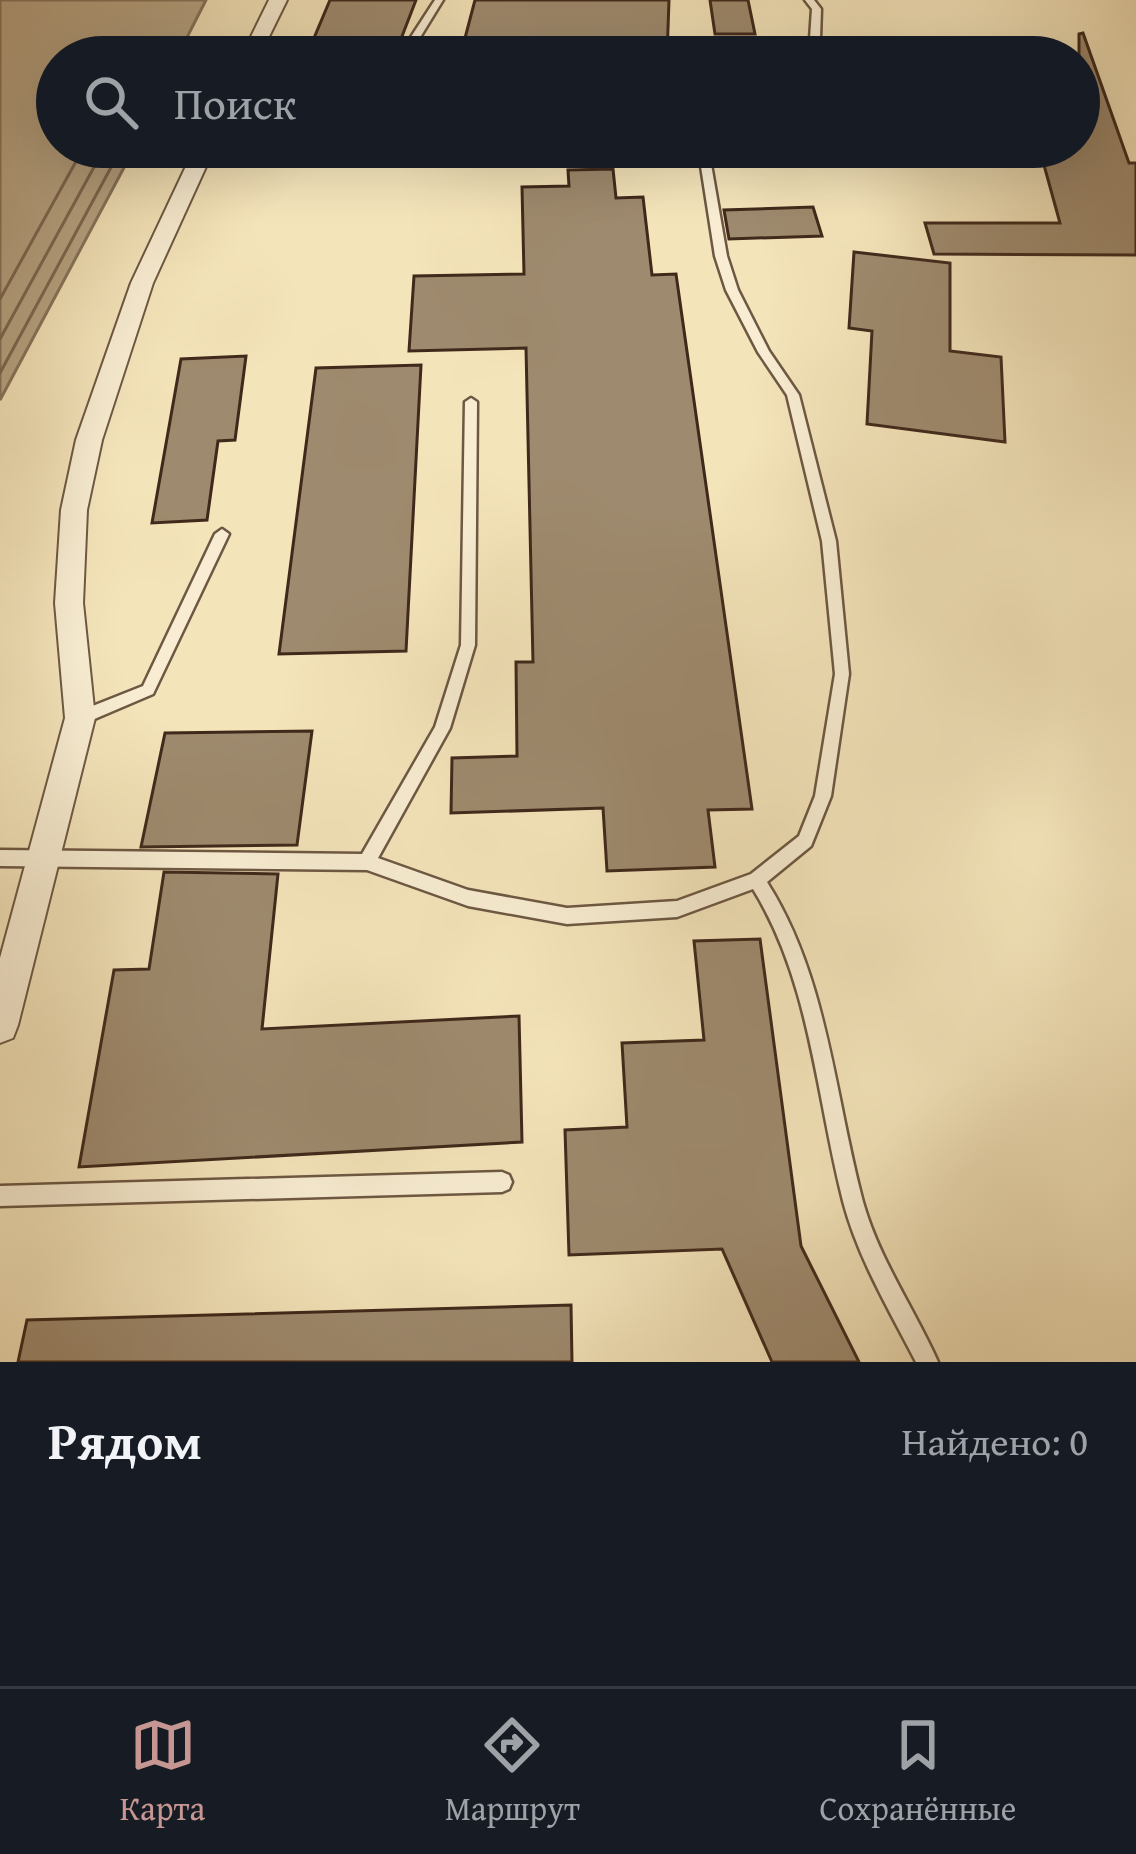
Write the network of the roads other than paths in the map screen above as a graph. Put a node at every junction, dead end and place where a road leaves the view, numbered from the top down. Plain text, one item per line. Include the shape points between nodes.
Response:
1 (278, 0) edge
2 (439, 0) edge
3 (809, 0) edge
4 (260, 36) edge
5 (416, 36) edge
6 (815, 36) edge
7 (196, 168) edge
8 (706, 168) edge
9 (471, 402) dead end
10 (222, 534) dead end
11 (80, 718) junction
12 (0, 858) edge
13 (43, 862) junction
14 (367, 862) junction
15 (757, 880) junction
16 (0, 1025) edge
17 (502, 1182) dead end
18 (0, 1196) edge
19 (927, 1362) edge

1 - 4 street
2 - 5 lane
3 - 6 lane via 817,9
7 - 11 street via 142,283 85,457 69,603
8 - 15 lane via 732,290 793,395 829,542 842,674 823,796 805,841
9 - 14 lane via 468,645 442,728
10 - 11 lane via 148,690
11 - 13 street
12 - 13 lane
13 - 14 lane
13 - 16 street
14 - 15 lane via 468,898 568,916 677,909
15 - 19 lane via 797,964 856,1210
17 - 18 lane

